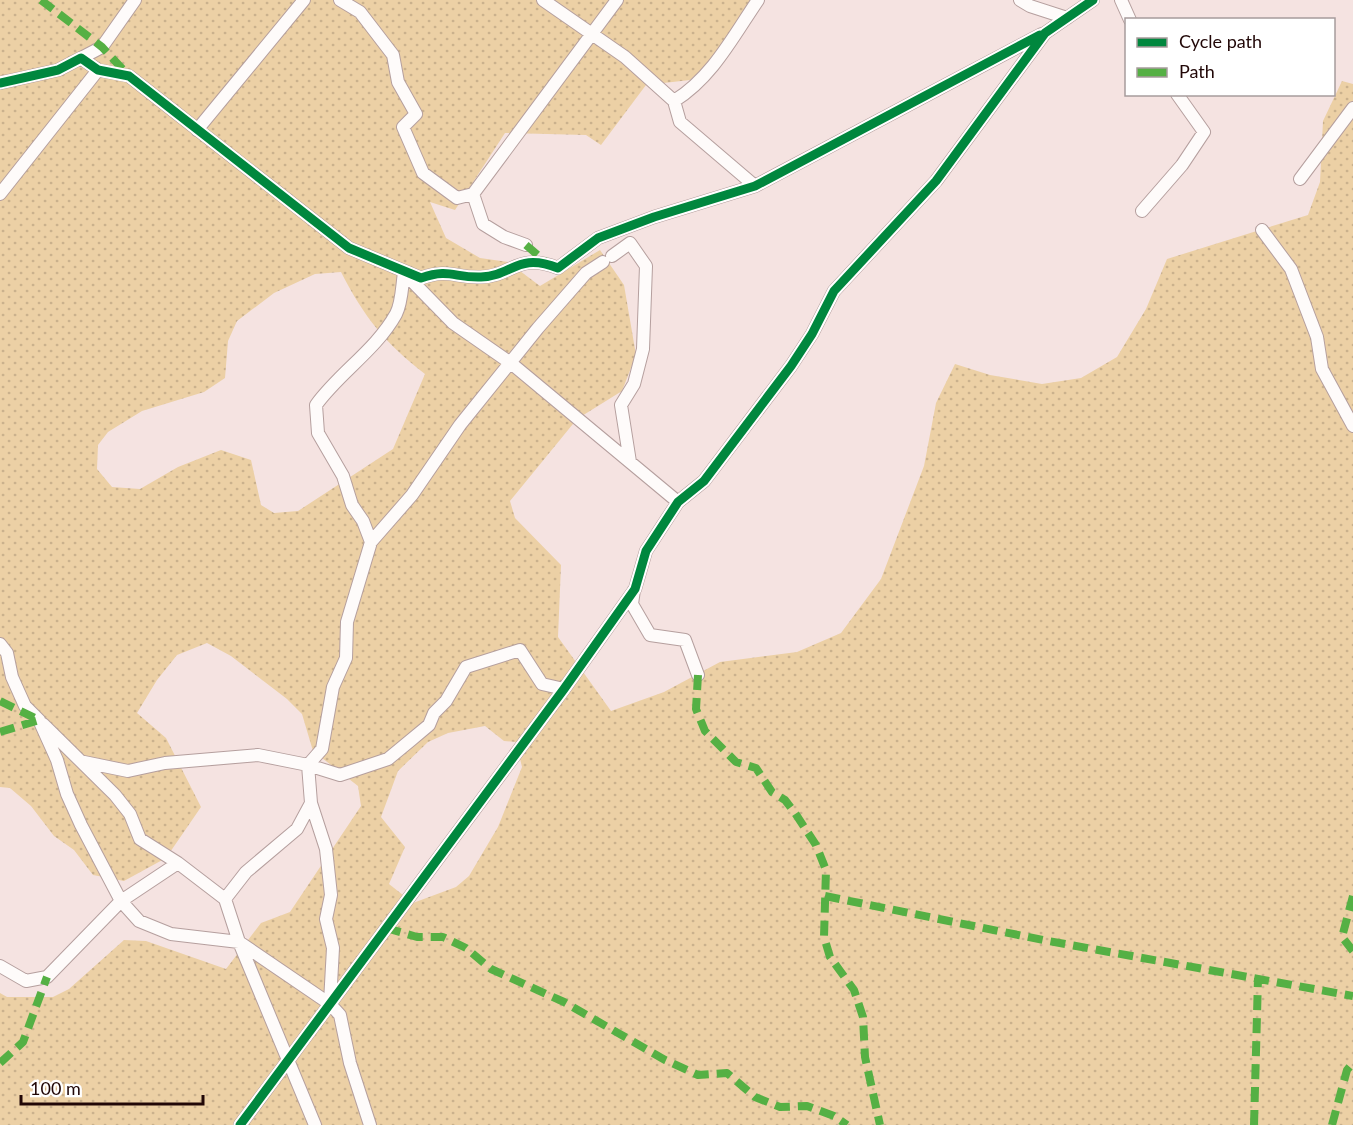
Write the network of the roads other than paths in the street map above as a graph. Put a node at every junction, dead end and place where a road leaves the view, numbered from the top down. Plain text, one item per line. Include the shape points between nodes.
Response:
1 (135, 0) edge
2 (304, 0) edge
3 (340, 0) edge
4 (543, 0) edge
5 (617, 0) edge
6 (758, 0) edge
7 (1020, 0) edge
8 (1093, 0) edge
9 (1121, 0) edge
10 (1067, 18) junction
11 (1129, 18) edge
12 (1045, 33) junction
13 (591, 34) junction
14 (81, 58) junction
15 (98, 70) junction
16 (0, 82) edge
17 (1178, 96) edge
18 (674, 100) junction
19 (1353, 108) edge
20 (197, 130) junction
21 (1300, 179) dead end
22 (755, 186) junction
23 (0, 194) edge
24 (473, 194) junction
25 (1143, 211) dead end
26 (1262, 230) dead end
27 (526, 245) dead end
28 (404, 273) junction
29 (512, 364) junction
30 (1353, 426) edge
31 (630, 462) junction
32 (678, 502) junction
33 (371, 542) junction
34 (635, 589) junction
35 (0, 644) edge
36 (698, 675) dead end
37 (564, 689) junction
38 (39, 720) junction
39 (84, 762) junction
40 (308, 765) junction
41 (311, 803) junction
42 (178, 863) junction
43 (225, 899) junction
44 (121, 901) junction
45 (239, 942) junction
46 (0, 966) edge
47 (330, 1004) junction
48 (287, 1062) junction
49 (240, 1125) edge
50 (315, 1125) edge
51 (370, 1125) edge

1 - 14 street via 102,46
2 - 20 street
3 - 24 street via 360,12 393,55 399,81 416,114 403,127 423,172 457,198
4 - 13 street
5 - 13 street
6 - 18 street via 706,75
7 - 10 street
8 - 10 street
9 - 11 street
10 - 12 street
12 - 22 street
12 - 32 street via 936,181 834,291 791,366 704,481
13 - 18 street via 625,57
13 - 24 street
14 - 15 street
14 - 16 street via 58,70
15 - 20 street via 129,76
15 - 23 street
17 - 25 street via 1204,132
18 - 22 street via 680,122
19 - 21 street
20 - 28 street via 349,248
22 - 28 street via 598,238 558,268 527,261 485,277 441,271 421,278
24 - 27 street via 483,224
26 - 30 street via 1291,269 1317,337 1322,369
28 - 29 street via 453,323
28 - 33 street via 397,312 379,338 316,405 318,433 343,476 352,506
29 - 31 street
29 - 31 street via 586,273 630,243 646,266 643,350 634,384 621,405
29 - 33 street
31 - 32 street
32 - 34 street via 646,551
33 - 40 street via 347,622 346,658 333,687 322,749
34 - 36 street via 632,604 650,635 685,640
34 - 37 street
35 - 38 street via 7,653 25,706
37 - 40 street via 542,684 520,650 466,667 429,725 388,759 340,775
37 - 47 street
38 - 39 street
38 - 44 street via 81,825
39 - 40 street via 128,771 258,754
39 - 42 street via 130,814 140,839
40 - 41 street
41 - 43 street via 297,829 246,872
41 - 47 street via 326,849 331,895 326,920 333,948
42 - 43 street
42 - 44 street
43 - 45 street
44 - 45 street via 139,921 171,934
44 - 46 street via 47,977 26,981
45 - 47 street
45 - 48 street
47 - 48 street
47 - 51 street via 340,1015
48 - 49 street
48 - 50 street

